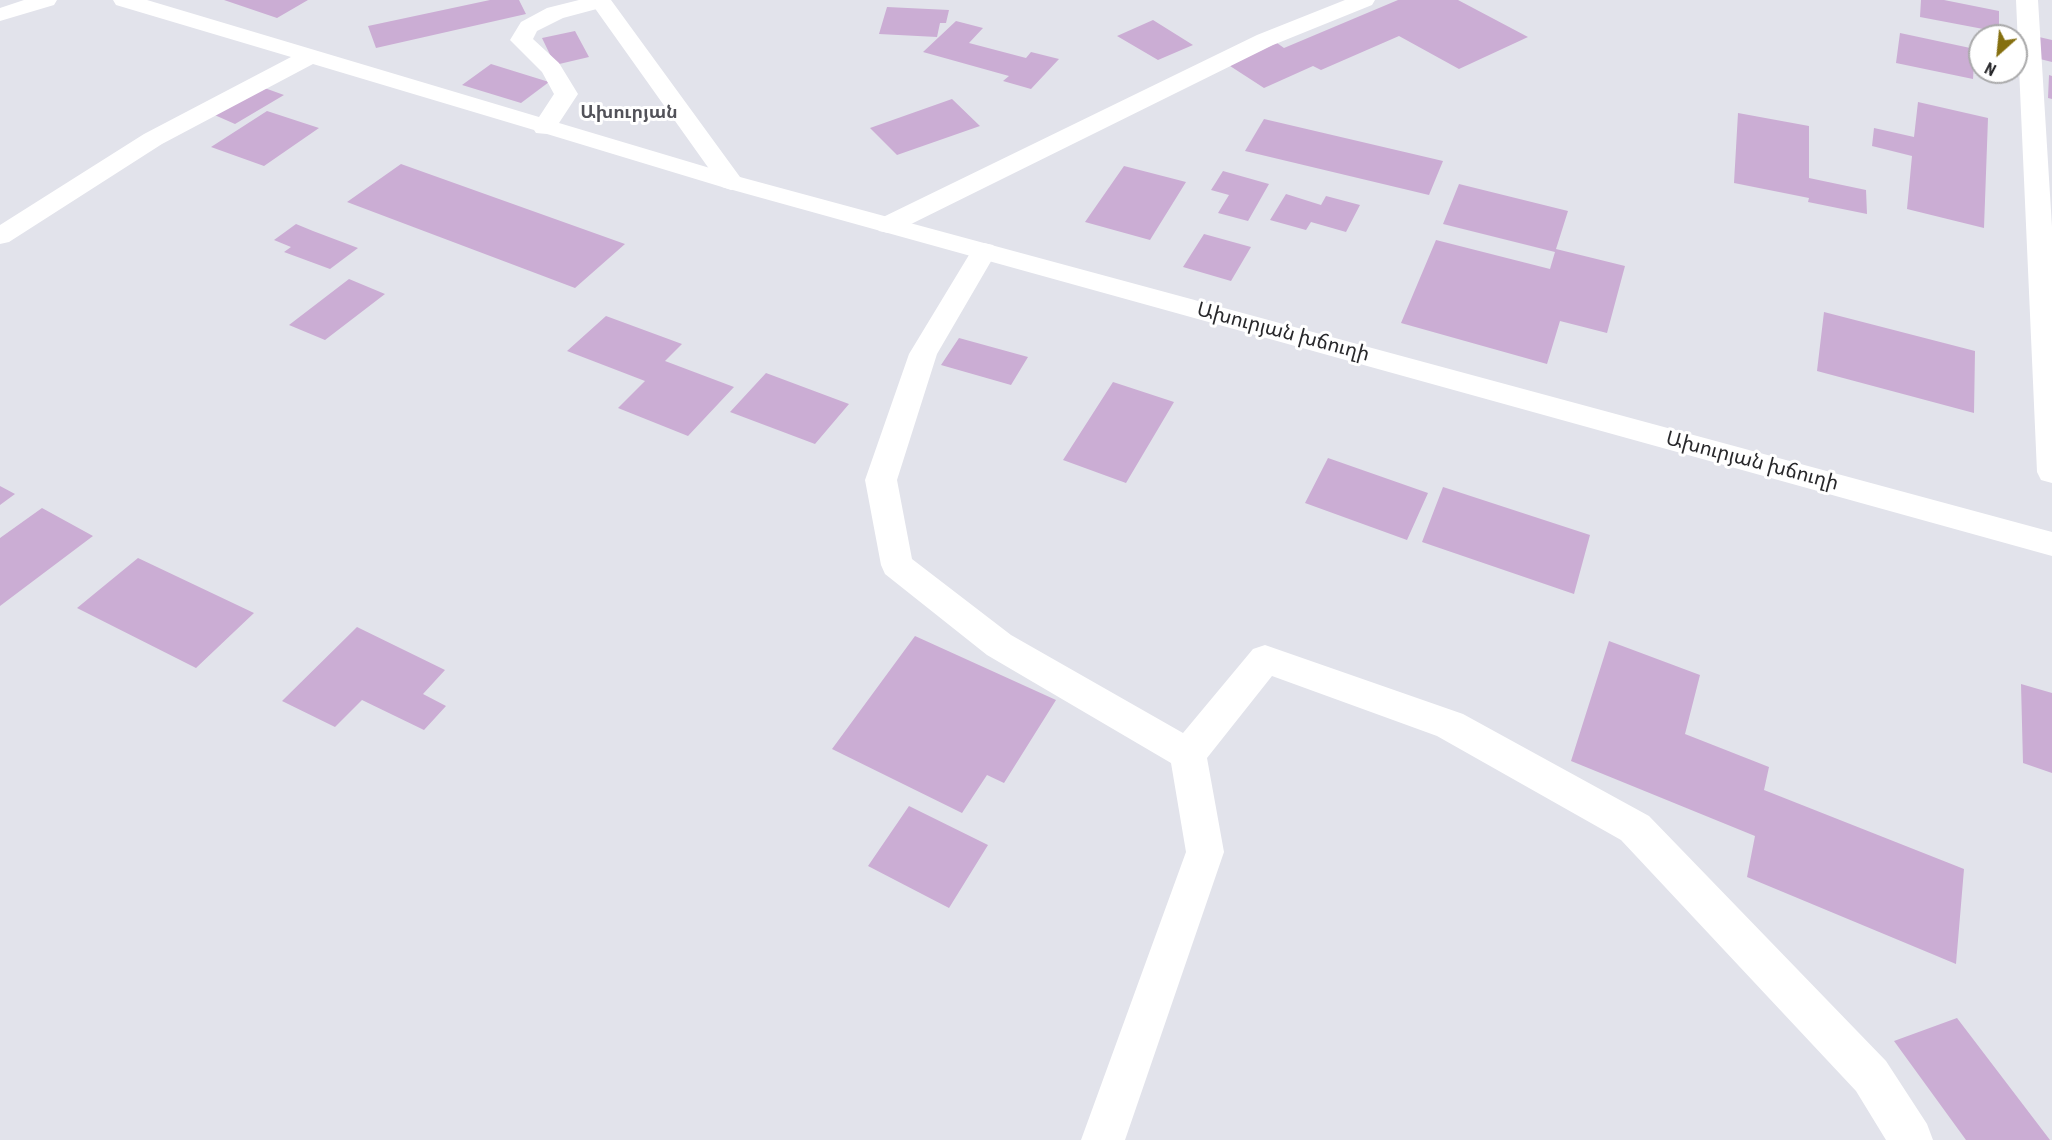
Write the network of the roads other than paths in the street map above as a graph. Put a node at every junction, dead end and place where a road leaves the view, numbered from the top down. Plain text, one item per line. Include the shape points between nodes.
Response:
1 (46, 0) edge
2 (124, 0) edge
3 (600, 0) edge
4 (1364, 0) edge
5 (2027, 0) edge
6 (0, 15) edge
7 (313, 55) junction
8 (544, 128) junction
9 (731, 182) junction
10 (888, 225) junction
11 (0, 236) edge
12 (984, 251) junction
13 (2052, 472) edge
14 (2052, 544) edge
15 (1188, 754) junction
16 (1103, 1140) edge
17 (1911, 1140) edge

1 - 6 street
2 - 7 street, Ախուրյան խճուղի
3 - 8 street via 555,13 529,27 521,40 551,68 566,94
3 - 9 street
4 - 10 street via 1265,39
5 - 13 street
7 - 8 street, Ախուրյան խճուղի
7 - 11 street via 153,139
8 - 9 street, Ախուրյան խճուղի
9 - 10 street, Ախուրյան խճուղի
10 - 12 street, Ախուրյան խճուղի
12 - 14 street, Ախուրյան խճուղի
12 - 15 street via 923,354 881,480 897,565 999,645
15 - 16 street via 1205,852
15 - 17 street via 1265,659 1450,725 1635,828 1871,1076

